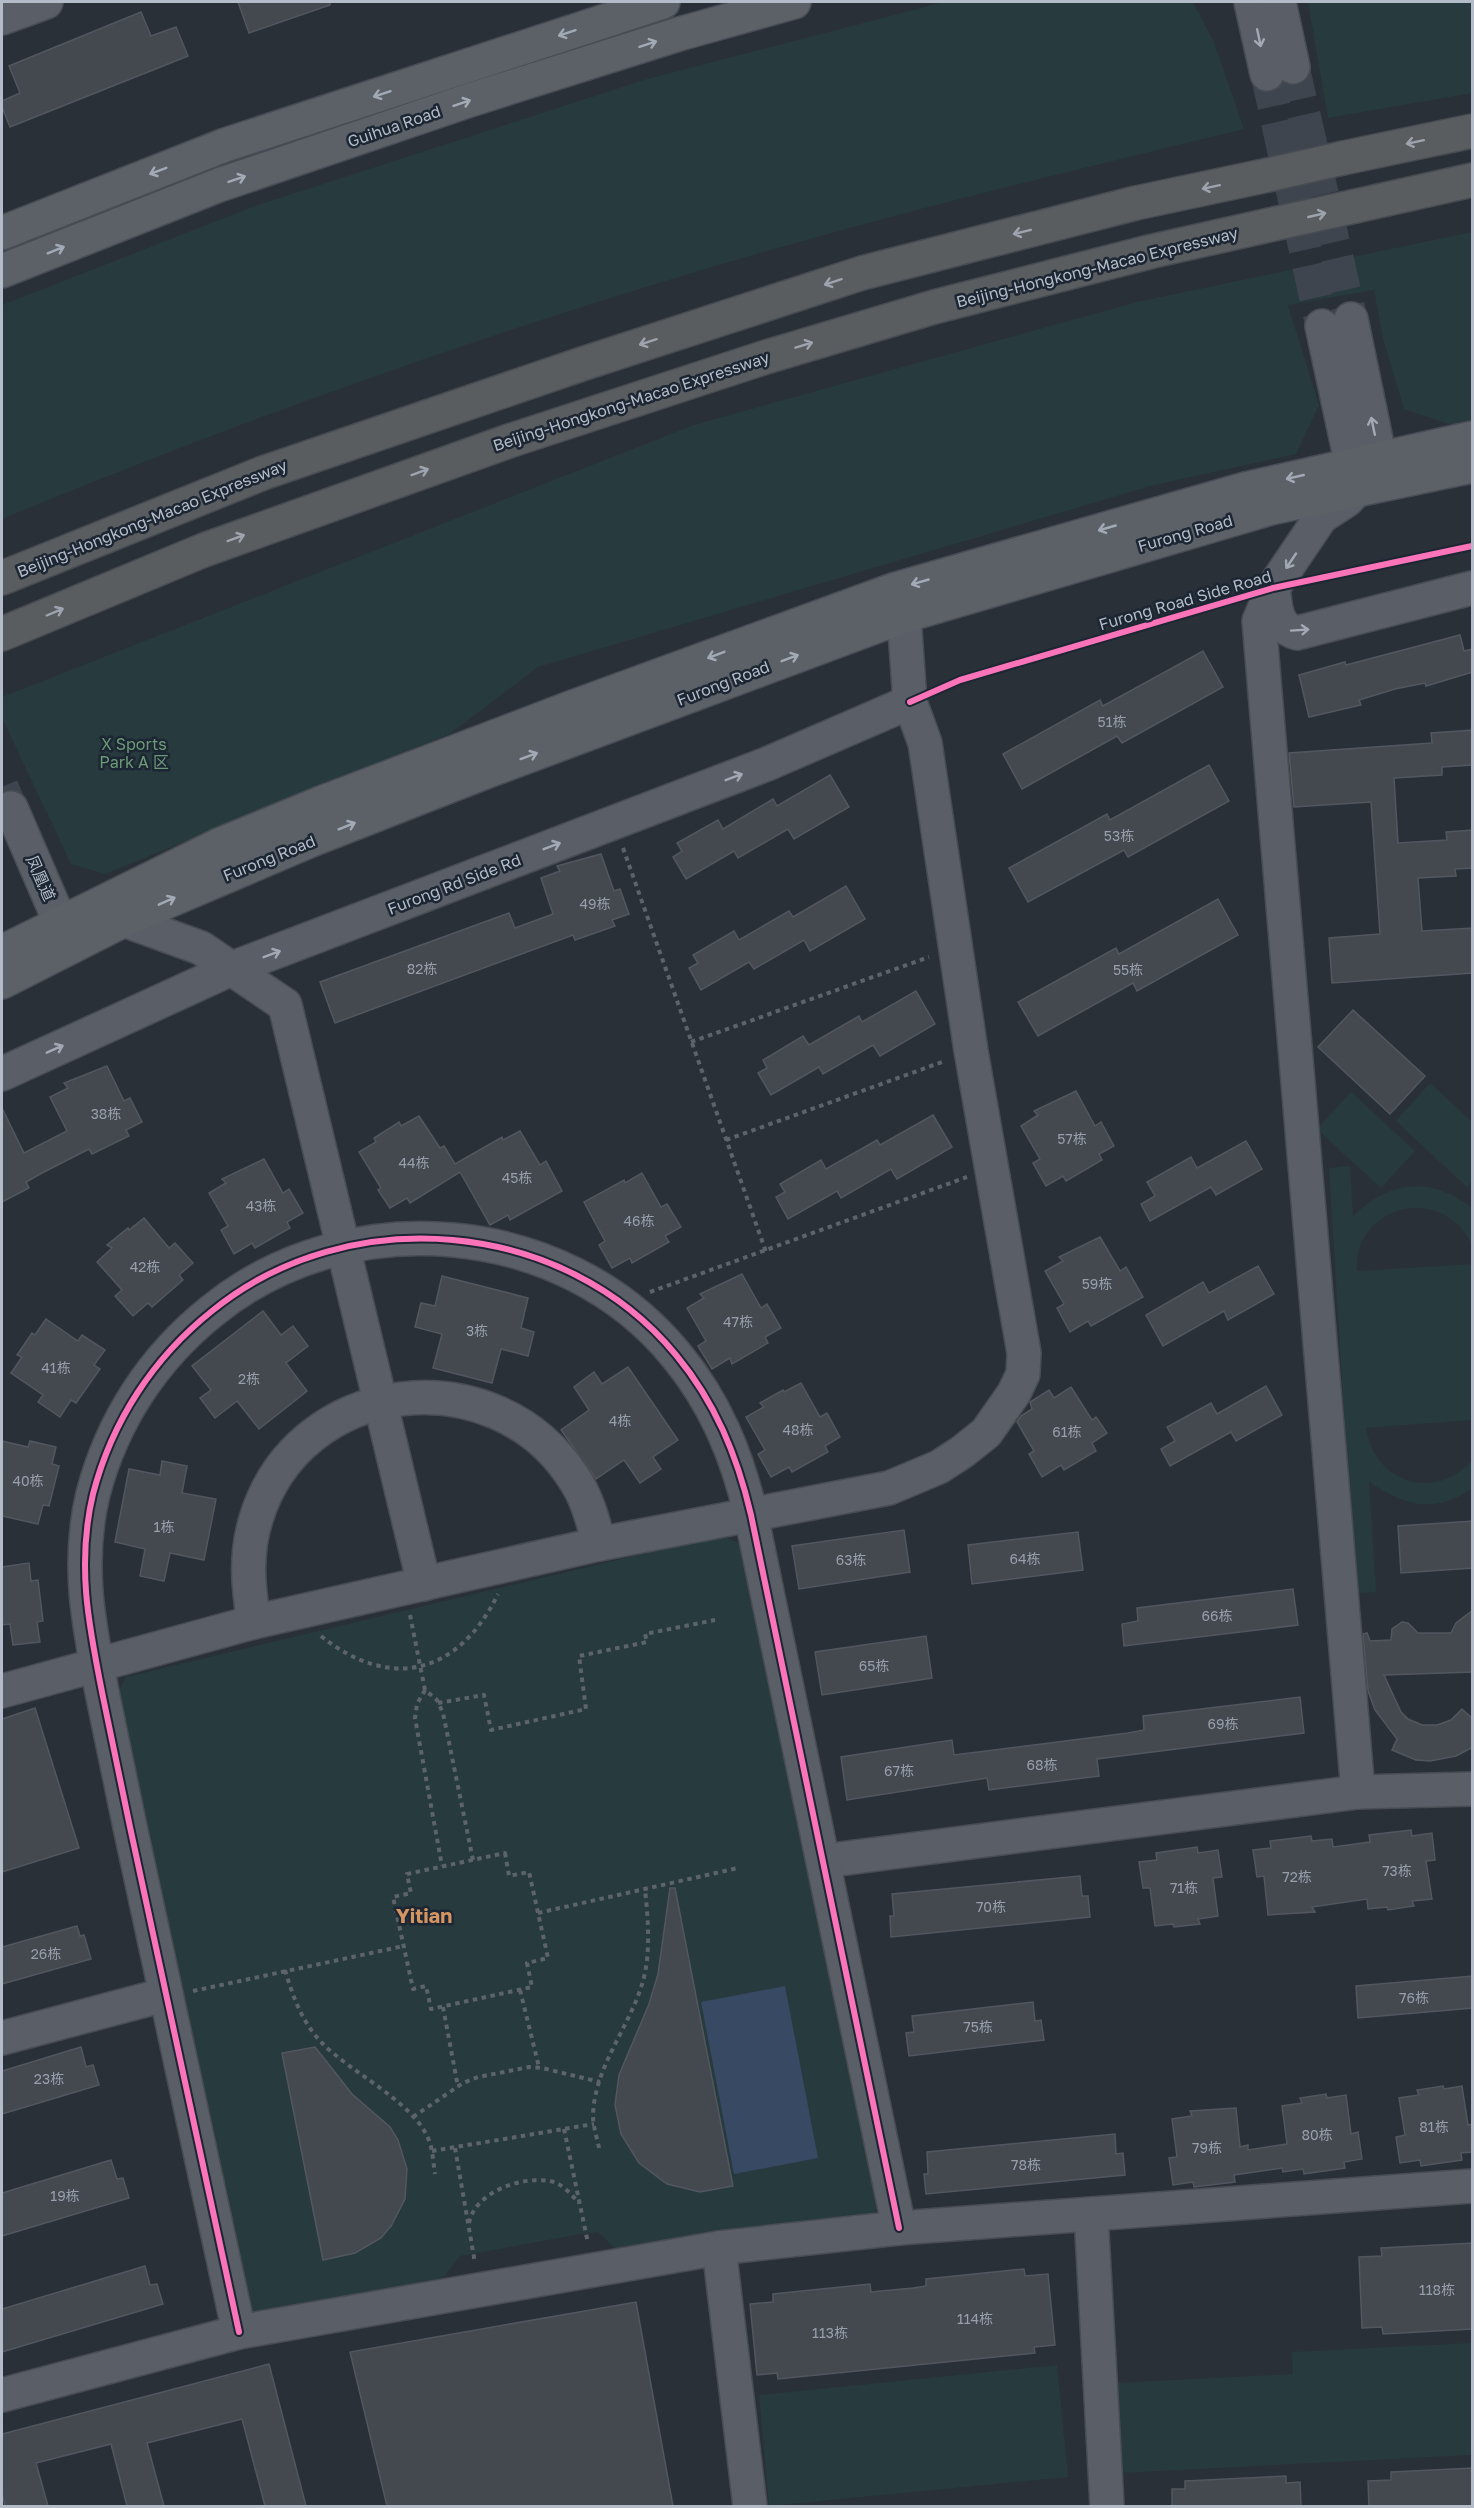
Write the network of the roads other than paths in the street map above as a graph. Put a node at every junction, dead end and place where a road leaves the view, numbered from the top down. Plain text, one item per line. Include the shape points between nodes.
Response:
1 (46, 2) edge
2 (663, 2) edge
3 (795, 2) edge
4 (1251, 2) edge
5 (1279, 2) edge
6 (735, 10) edge
7 (2, 18) edge
8 (1473, 131) edge
9 (1473, 180) edge
10 (2, 233) edge
11 (2, 271) edge
12 (1336, 322) tunnel mouth
13 (1473, 438) edge
14 (1473, 466) edge
15 (1369, 473) junction
16 (2, 578) edge
17 (1273, 588) junction
18 (1473, 588) edge
19 (904, 616) junction
20 (2, 634) edge
21 (910, 702) junction
22 (11, 808) tunnel mouth
23 (124, 920) junction
24 (66, 935) junction
25 (2, 952) edge
26 (233, 968) junction
27 (2, 982) edge
28 (2, 1074) edge
29 (343, 1246) junction
30 (380, 1402) junction
31 (751, 1515) junction
32 (599, 1544) junction
33 (414, 1586) junction
34 (254, 1622) junction
35 (96, 1665) junction
36 (2, 1691) edge
37 (1473, 1789) edge
38 (1358, 1792) junction
39 (824, 1861) junction
40 (165, 1996) junction
41 (2, 2038) edge
42 (1473, 2186) edge
43 (1091, 2214) junction
44 (899, 2228) junction
45 (719, 2248) junction
46 (239, 2332) junction
47 (2, 2395) edge
48 (750, 2506) edge
49 (1107, 2506) edge

1 - 7 street
2 -> 10 main road, Guihua Road via 225,145
3 - 6 main road, Guihua Road
4 -> 5 street via 1280,71
11 -> 6 main road, Guihua Road via 219,185
8 -> 16 highway, Beijing-Hongkong-Macao Expressway, bridge via 1136,203 862,273 582,363 263,473
20 -> 9 highway, Beijing-Hongkong-Macao Expressway, bridge via 204,550 509,441 743,364 934,307 1153,251
12 - 15 street
13 - 15 main road, Furong Road
14 - 15 main road, Furong Road
15 -> 17 street via 1347,500 1321,517
15 - 19 main road, Furong Road via 1271,508
15 -> 24 main road, Furong Road via 1245,489 896,589 570,708 219,845
17 -> 18 street via 1283,626 1297,633
17 - 38 street via 1259,621
19 - 21 street
23 -> 19 main road, Furong Road via 488,771
26 -> 21 street, Furong Rd Side Rd via 767,764
21 - 31 street via 925,743 971,1052 1024,1353 1023,1374 986,1433 962,1452 916,1477 888,1488
22 - 24 street, 凤凰道
23 - 24 main road, Furong Road
23 - 26 street via 201,948
24 - 25 main road, Furong Road
24 - 27 main road, Furong Road
28 -> 26 street, Furong Rd Side Rd
26 - 29 street via 285,1005
29 - 30 street
29 - 31 street via 384,1239 467,1240 548,1262 620,1302 649,1326 696,1381 715,1412 740,1470
29 - 35 street via 279,1269 221,1303 171,1349 130,1403 102,1465 87,1531 85,1598
30 - 32 street via 417,1396 454,1398 489,1408 522,1425 551,1448 574,1477 590,1510
30 - 33 street
30 - 34 street via 347,1414 317,1432 291,1456 271,1485 256,1518 249,1552 248,1587
31 - 32 street
31 - 39 street
32 - 33 street
33 - 34 street
34 - 35 street
35 - 36 street
35 - 40 street
37 - 38 street
38 - 39 street
39 - 44 street
40 - 41 street
40 - 46 street
42 - 43 street
43 - 44 street
43 - 49 street
44 - 45 street
45 - 46 street
45 - 48 street
46 - 47 street

